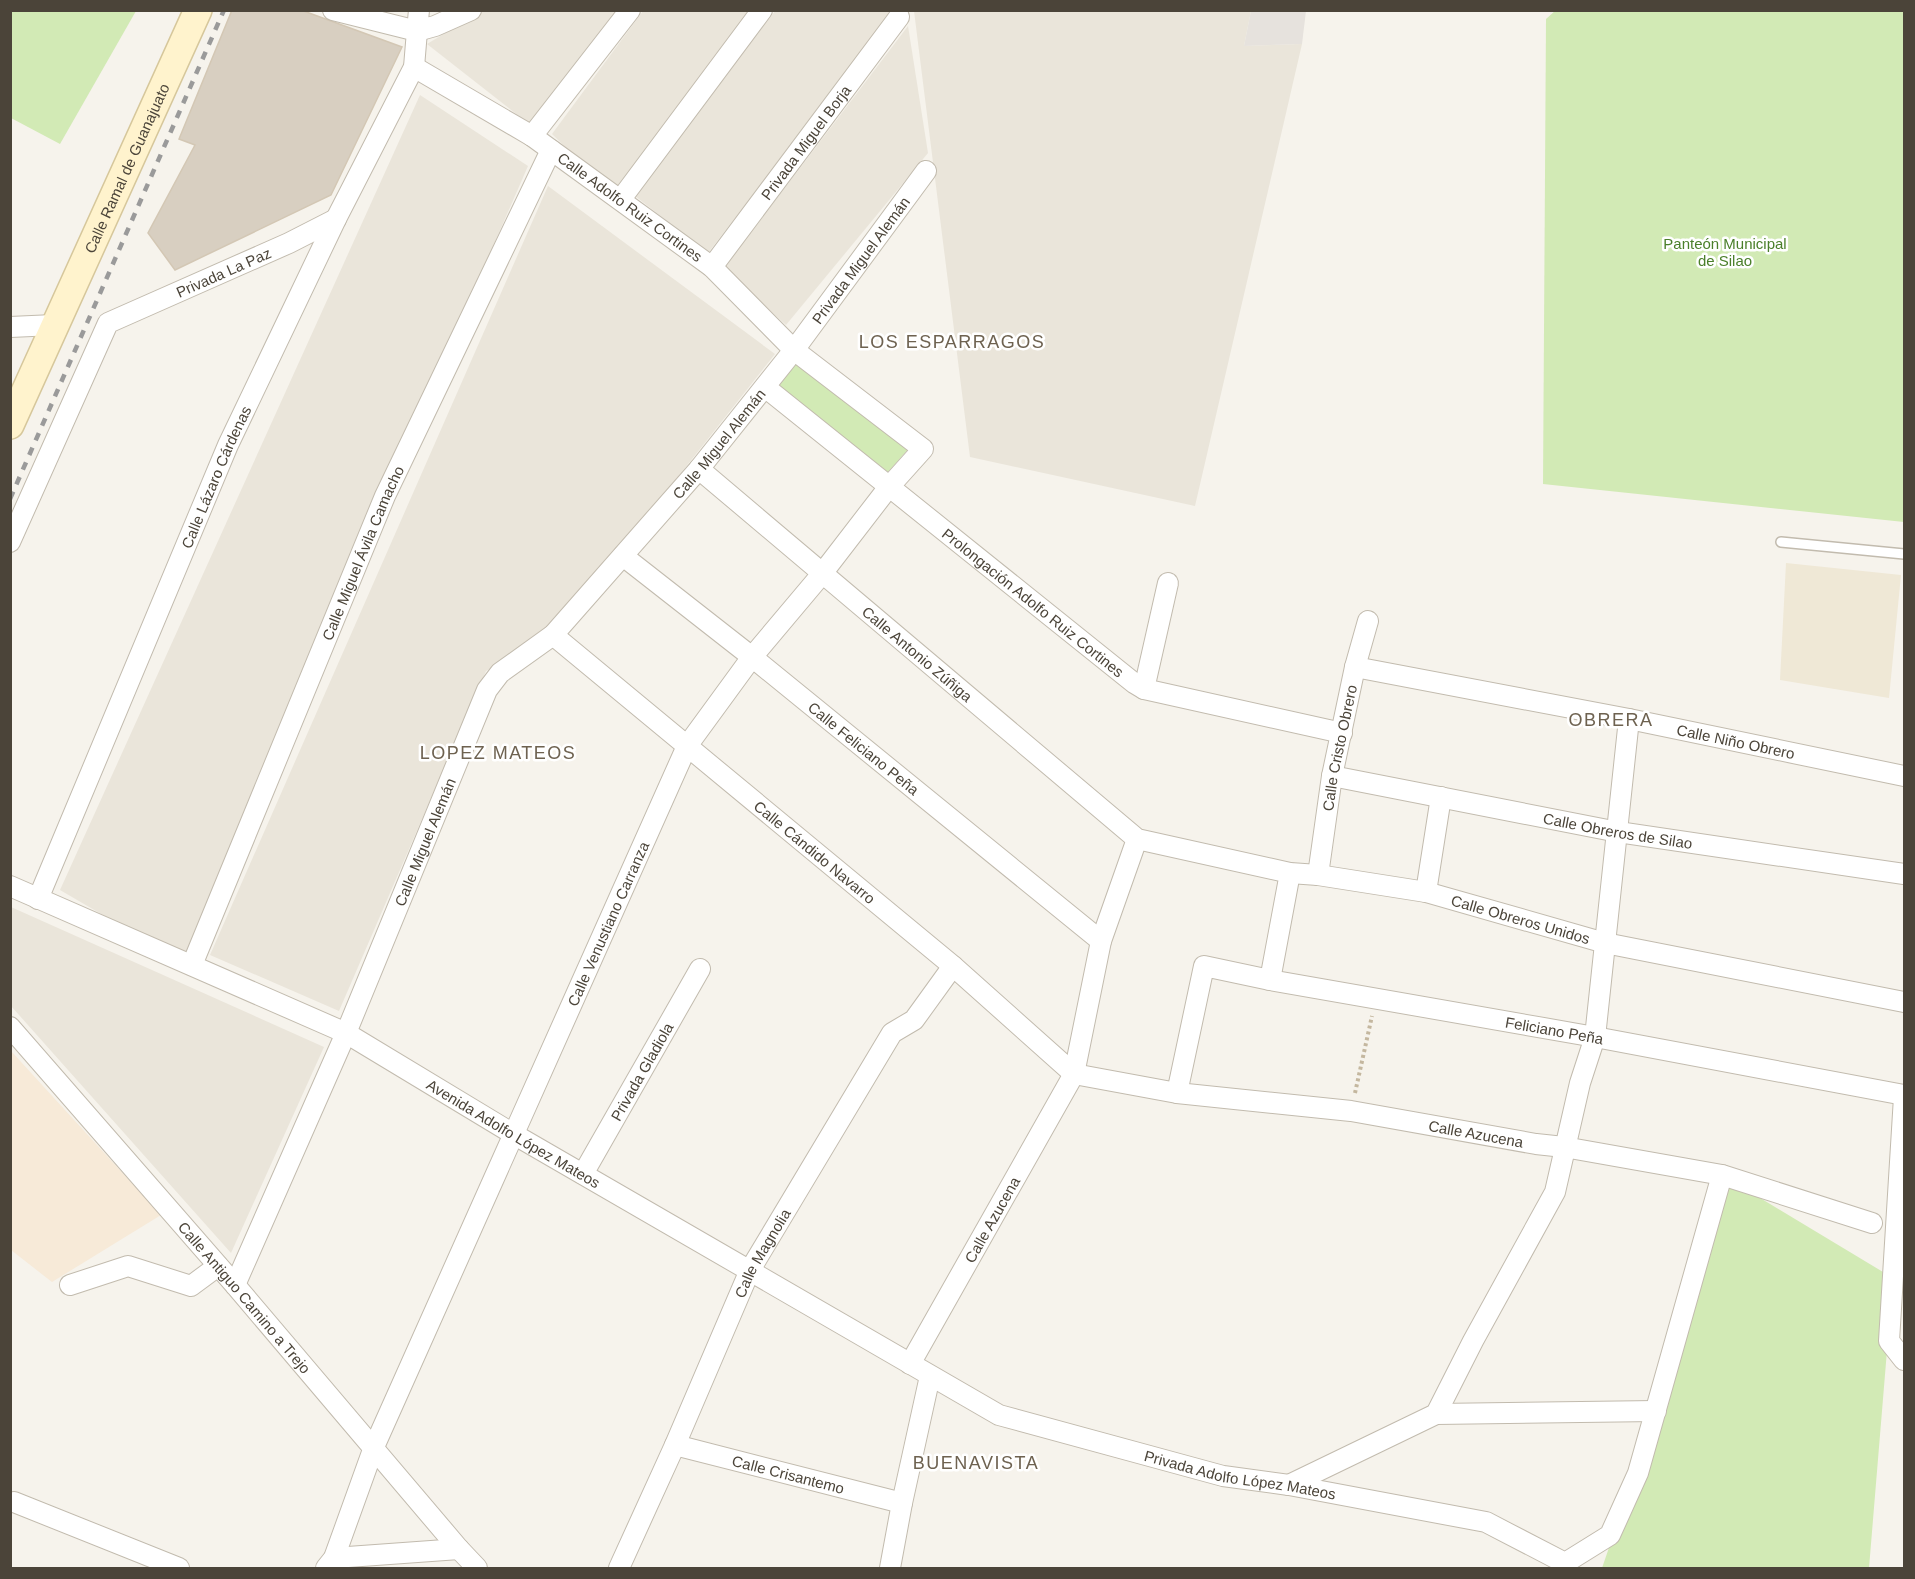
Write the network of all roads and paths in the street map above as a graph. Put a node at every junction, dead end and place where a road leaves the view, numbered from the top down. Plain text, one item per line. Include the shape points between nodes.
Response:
1 (198, 10) edge
2 (333, 10) edge
3 (419, 10) edge
4 (471, 10) edge
5 (630, 10) edge
6 (762, 10) edge
7 (899, 17) dead end
8 (417, 31) junction
9 (414, 67) junction
10 (532, 136) junction
11 (550, 150) junction
12 (927, 171) dead end
13 (621, 200) junction
14 (336, 219) junction
15 (712, 267) junction
16 (54, 325) junction
17 (10, 327) edge
18 (794, 350) junction
19 (765, 387) junction
20 (10, 425) edge
21 (922, 449) joint
22 (699, 469) junction
23 (888, 488) junction
24 (10, 542) edge
25 (1781, 542) dead end
26 (1905, 554) edge
27 (623, 556) junction
28 (821, 574) junction
29 (1168, 583) dead end
30 (1368, 621) dead end
31 (553, 635) junction
32 (752, 657) junction
33 (1355, 667) junction
34 (1144, 688) junction
35 (1629, 719) junction
36 (1342, 733) junction
37 (687, 746) junction
38 (1332, 776) junction
39 (1905, 776) edge
40 (1441, 797) junction
41 (1618, 832) junction
42 (1137, 839) junction
43 (1290, 873) junction
44 (1905, 874) edge
45 (1318, 875) junction
46 (10, 886) edge
47 (1426, 892) junction
48 (38, 899) junction
49 (1101, 941) junction
50 (1605, 943) junction
51 (192, 965) junction
52 (952, 966) junction
53 (700, 969) dead end
54 (1270, 980) junction
55 (1376, 998) junction
56 (1905, 1002) edge
57 (10, 1027) edge
58 (346, 1033) junction
59 (1595, 1037) junction
60 (1074, 1074) junction
61 (1177, 1093) junction
62 (1905, 1096) edge
63 (1351, 1112) junction
64 (515, 1135) junction
65 (1564, 1147) junction
66 (583, 1174) junction
67 (1722, 1175) junction
68 (1872, 1223) dead end
69 (218, 1266) junction
70 (750, 1270) junction
71 (70, 1285) dead end
72 (235, 1285) junction
73 (1903, 1360) edge
74 (910, 1364) junction
75 (930, 1376) junction
76 (1656, 1411) junction
77 (1436, 1414) junction
78 (999, 1415) joint
79 (675, 1445) junction
80 (374, 1448) junction
81 (1289, 1485) junction
82 (14, 1502) dead end
83 (902, 1503) junction
84 (459, 1550) junction
85 (330, 1563) edge
86 (179, 1569) edge
87 (477, 1569) edge
88 (619, 1569) edge
89 (890, 1569) edge

1 - 16 street, Calle Ramal de Guanajuato
2 - 8 street
3 - 8 street
4 - 8 street
5 - 10 street
6 - 13 street
7 - 15 street, Privada Miguel Borja
8 - 9 street
9 - 10 street, Calle Adolfo Ruiz Cortines
9 - 14 street, Calle Lázaro Cárdenas
10 - 11 street, Calle Adolfo Ruiz Cortines
11 - 13 street, Calle Adolfo Ruiz Cortines
11 - 51 street, Calle Miguel Ávila Camacho via 385,496
12 - 18 street, Privada Miguel Alemán
13 - 15 street, Calle Adolfo Ruiz Cortines
14 - 24 street, Privada La Paz via 108,324
14 - 48 street, Calle Lázaro Cárdenas via 228,445
15 - 18 street, Calle Adolfo Ruiz Cortines
16 - 17 street
16 - 20 street, Calle Ramal de Guanajuato
18 - 19 street, Calle Miguel Alemán
18 - 21 street, Calle Adolfo Ruiz Cortines
19 - 22 street, Calle Miguel Alemán
19 - 23 street, Prolongación Adolfo Ruiz Cortines
21 - 23 street, Calle Venustiano Carranza
22 - 27 street, Calle Miguel Alemán
22 - 28 street, Calle Antonio Zúñiga
23 - 28 street, Calle Venustiano Carranza
23 - 34 street, Prolongación Adolfo Ruiz Cortines
25 - 26 lane
27 - 31 street, Calle Miguel Alemán
27 - 32 street, Calle Feliciano Peña
28 - 32 street, Calle Venustiano Carranza
28 - 42 street, Calle Antonio Zúñiga
29 - 34 street
30 - 33 street, Calle Cristo Obrero
31 - 37 street, Calle Cándido Navarro
31 - 58 street, Calle Miguel Alemán via 500,673 487,690
32 - 37 street, Calle Venustiano Carranza
32 - 49 street, Calle Feliciano Peña
33 - 35 street, Calle Niño Obrero
33 - 36 street, Calle Cristo Obrero
34 - 36 street, Prolongación Adolfo Ruiz Cortines
35 - 39 street, Calle Niño Obrero
35 - 41 street
36 - 38 street, Calle Cristo Obrero
37 - 52 street, Calle Cándido Navarro
37 - 64 street, Calle Venustiano Carranza
38 - 40 street, Calle Obreros de Silao
38 - 45 street, Calle Cristo Obrero
40 - 41 street, Calle Obreros de Silao
40 - 47 street
41 - 44 street, Calle Obreros de Silao
41 - 50 street
42 - 43 street, Calle Obreros Unidos
42 - 49 street, Calle Azucena
43 - 45 street, Calle Obreros Unidos
43 - 54 street
45 - 47 street, Calle Obreros Unidos
46 - 48 street, Avenida Adolfo López Mateos
47 - 50 street, Calle Obreros Unidos
48 - 51 street, Avenida Adolfo López Mateos
49 - 60 street, Calle Azucena
50 - 56 street, Calle Obreros Unidos
50 - 59 street
51 - 58 street, Avenida Adolfo López Mateos
52 - 60 street, Calle Cándido Navarro
52 - 70 street, Calle Magnolia via 914,1020 892,1033
53 - 66 street, Privada Gladiola
54 - 55 street, Feliciano Peña
54 - 61 street, Feliciano Peña via 1204,966
55 - 59 street, Feliciano Peña
55 - 63 path
57 - 69 street, Calle Antiguo Camino a Trejo
58 - 64 street, Avenida Adolfo López Mateos
58 - 72 street, Calle Miguel Alemán
59 - 62 street, Feliciano Peña
59 - 65 street
60 - 61 street, Calle Azucena
60 - 74 street, Calle Azucena
61 - 63 street, Calle Azucena
62 - 73 street via 1889,1341
63 - 65 street, Calle Azucena
64 - 66 street, Avenida Adolfo López Mateos
64 - 80 street, Calle Venustiano Carranza
65 - 67 street, Calle Azucena
65 - 77 street via 1555,1192
66 - 70 street, Avenida Adolfo López Mateos
67 - 68 street, Calle Azucena
67 - 76 street
69 - 71 street via 191,1286 128,1266
69 - 72 street, Calle Antiguo Camino a Trejo
70 - 74 street, Avenida Adolfo López Mateos
70 - 79 street, Calle Magnolia
72 - 80 street, Calle Antiguo Camino a Trejo
74 - 75 street, Avenida Adolfo López Mateos
75 - 78 street, Avenida Adolfo López Mateos
75 - 83 street
76 - 77 street
76 - 81 street, Privada Adolfo López Mateos via 1638,1473 1611,1535 1565,1563 1486,1522
77 - 81 street
78 - 81 street, Privada Adolfo López Mateos via 1224,1476
79 - 83 street, Calle Crisantemo
79 - 88 street, Calle Magnolia
80 - 84 street, Calle Antiguo Camino a Trejo
80 - 85 street, Calle Venustiano Carranza
82 - 86 street
83 - 89 street
84 - 85 street
84 - 87 street, Calle Antiguo Camino a Trejo

